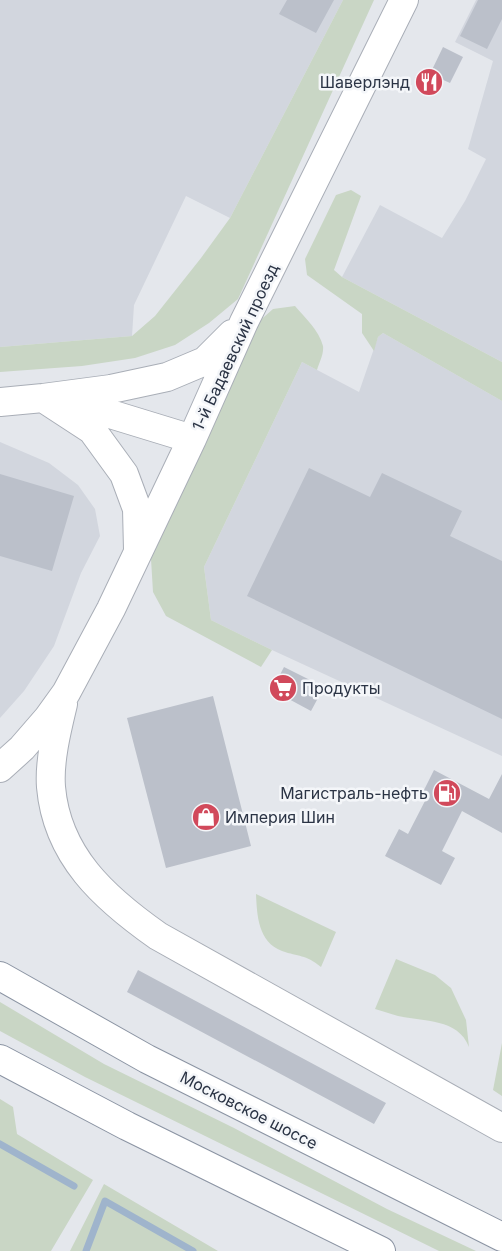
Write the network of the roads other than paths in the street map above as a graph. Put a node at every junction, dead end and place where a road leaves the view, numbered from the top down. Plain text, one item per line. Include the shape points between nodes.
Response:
1 (404, 0) edge
2 (244, 322) junction
3 (43, 398) junction
4 (0, 402) edge
5 (192, 439) junction
6 (138, 554) junction
7 (66, 693) junction
8 (0, 768) edge
9 (0, 976) edge
10 (0, 1059) edge
11 (502, 1128) edge
12 (502, 1237) edge
13 (380, 1251) edge

1 - 2 main road, 1-й Бадаевский проезд
2 - 3 main road via 205,361 167,377
2 - 5 main road, 1-й Бадаевский проезд
3 - 4 main road
3 - 5 main road via 107,413
3 - 6 main road via 92,430 124,474 137,509
5 - 6 main road, 1-й Бадаевский проезд
6 - 7 main road, 1-й Бадаевский проезд
7 - 8 main road via 22,748
7 - 11 main road via 54,739 51,785 56,817 65,842 82,869 101,890 125,913 158,936
9 - 12 main road, Московское шоссе via 147,1059
10 - 13 main road via 127,1126

